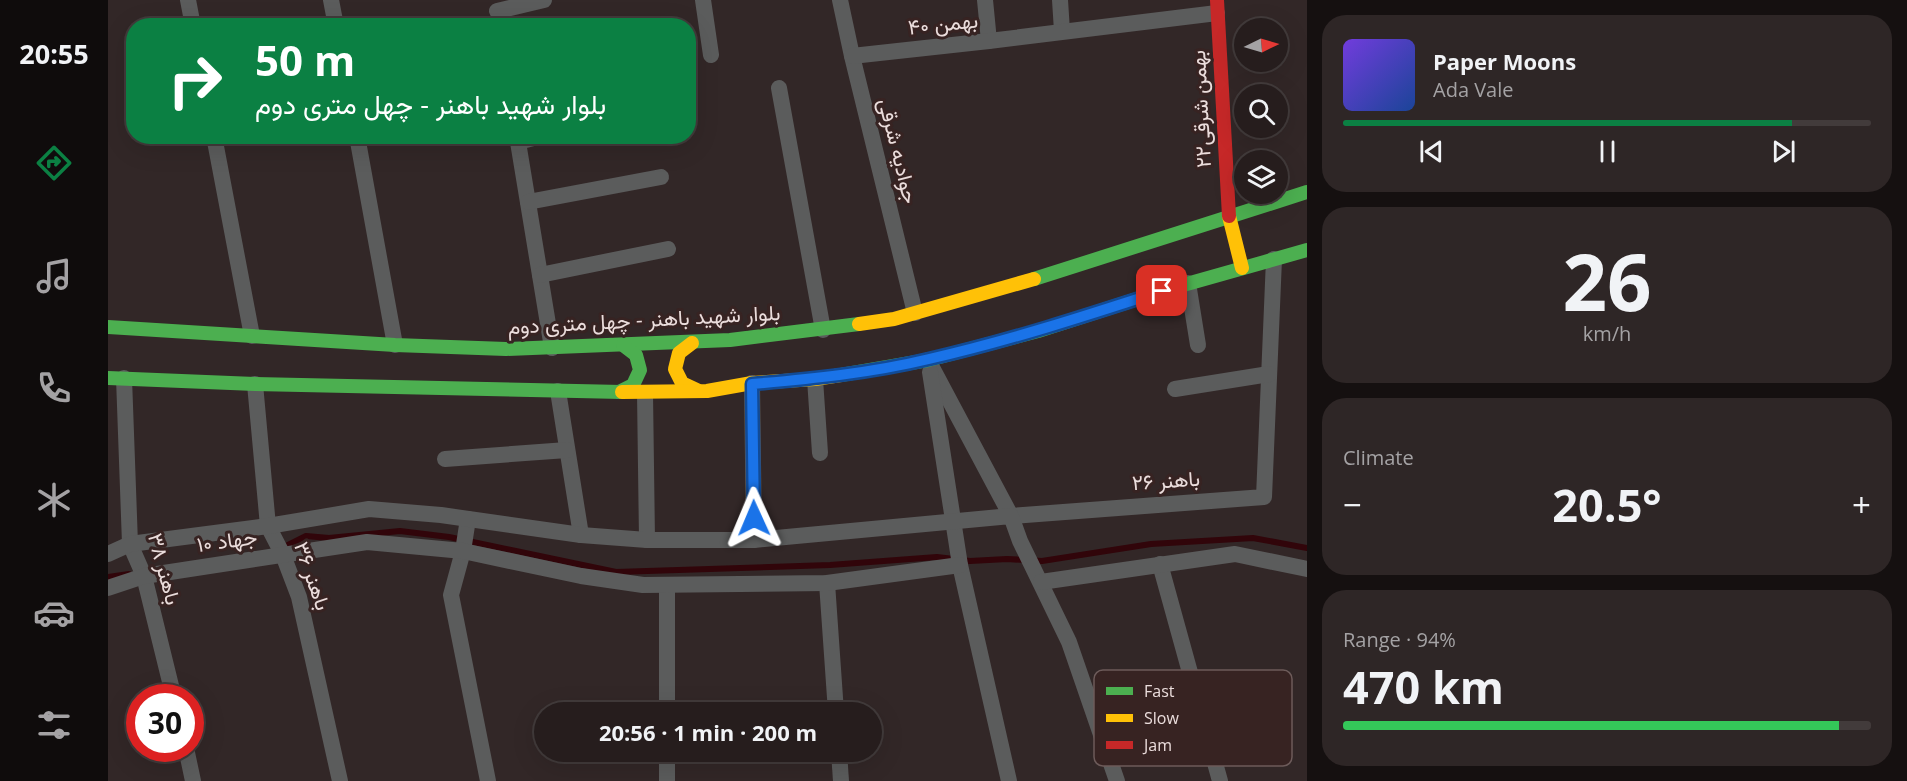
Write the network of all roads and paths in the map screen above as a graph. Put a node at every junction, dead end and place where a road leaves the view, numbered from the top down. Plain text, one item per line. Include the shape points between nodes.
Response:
1 (188, 0) edge
2 (331, 0) edge
3 (544, 0) edge
4 (704, 0) edge
5 (840, 0) edge
6 (985, 0) edge
7 (1060, 0) edge
8 (1217, 6) edge
9 (497, 12) edge
10 (191, 18) edge
11 (334, 18) edge
12 (1062, 31) junction
13 (989, 41) junction
14 (711, 55) dead end
15 (852, 56) junction
16 (779, 88) dead end
17 (216, 144) edge
18 (358, 144) edge
19 (519, 144) edge
20 (661, 177) dead end
21 (1307, 192) edge
22 (528, 202) junction
23 (1229, 216) junction
24 (668, 249) dead end
25 (1307, 250) edge
26 (1274, 259) junction
27 (1242, 268) junction
28 (540, 275) junction
29 (1188, 283) junction
30 (915, 313) junction
31 (108, 327) edge
32 (823, 330) junction
33 (252, 336) junction
34 (692, 343) junction
35 (395, 345) junction
36 (623, 345) junction
37 (1198, 345) dead end
38 (552, 348) junction
39 (928, 360) junction
40 (1269, 374) junction
41 (116, 378) edge
42 (815, 379) junction
43 (255, 384) junction
44 (752, 384) junction
45 (1175, 389) dead end
46 (697, 390) junction
47 (558, 391) junction
48 (619, 392) junction
49 (645, 393) junction
50 (567, 450) junction
51 (820, 453) dead end
52 (444, 459) dead end
53 (1011, 516) junction
54 (468, 519) junction
55 (952, 520) junction
56 (268, 526) junction
57 (581, 535) junction
58 (647, 540) junction
59 (754, 540) junction
60 (130, 544) junction
61 (463, 550) junction
62 (108, 555) edge
63 (283, 555) junction
64 (1160, 564) junction
65 (960, 565) junction
66 (1307, 569) edge
67 (144, 576) junction
68 (1038, 577) junction
69 (827, 583) junction
70 (667, 585) junction
71 (108, 588) edge
72 (1189, 670) edge
73 (171, 684) edge
74 (667, 702) edge
75 (835, 702) edge
76 (1094, 713) edge
77 (189, 762) edge
78 (667, 762) edge
79 (840, 762) edge
80 (1113, 766) edge
81 (1216, 766) edge
82 (193, 781) edge
83 (340, 781) edge
84 (488, 781) edge
85 (667, 781) edge
86 (841, 781) edge
87 (1010, 781) edge
88 (1118, 781) edge
89 (1220, 781) edge

1 - 10 street
2 - 11 street
3 - 9 street
4 - 14 street
5 - 15 street, جوادیه شرقی
6 - 13 street
7 - 12 street
8 - 12 street, بهمن ۴۰
8 - 23 street, ۲۲بهمن شرقی
12 - 13 street, بهمن ۴۰
13 - 15 street, بهمن ۴۰
15 - 30 street, جوادیه شرقی
16 - 32 street
17 - 33 street
18 - 35 street
19 - 22 street
20 - 22 street
21 - 23 street, بلوار شهید باهنر - چهل متری دوم
22 - 28 street
23 - 27 street, ۲۲بهمن شرقی
23 - 30 street, بلوار شهید باهنر - چهل متری دوم via 1016,285
24 - 28 street
25 - 26 street
26 - 27 street
26 - 40 street, باهنر ۲۶
27 - 29 street
28 - 38 street
29 - 37 street
29 - 39 street via 1038,331
30 - 32 street, بلوار شهید باهنر - چهل متری دوم
31 - 33 street, بلوار شهید باهنر - چهل متری دوم
32 - 34 street, بلوار شهید باهنر - چهل متری دوم
33 - 35 street, بلوار شهید باهنر - چهل متری دوم
34 - 36 street, بلوار شهید باهنر - چهل متری دوم
34 - 46 street via 679,353 675,369 682,383
35 - 38 street, بلوار شهید باهنر - چهل متری دوم
36 - 38 street, بلوار شهید باهنر - چهل متری دوم
36 - 48 street via 636,355 640,370 633,385
39 - 42 street
39 - 53 street
39 - 55 street
40 - 45 street
40 - 53 street, باهنر ۲۶ via 1264,497
41 - 43 street
41 - 60 street, باهنر ۳۸
42 - 44 street
42 - 51 street
43 - 47 street
43 - 56 street, باهنر ۳۶
44 - 46 street
44 - 59 street
46 - 49 street
47 - 48 street
47 - 50 street
48 - 49 street
49 - 58 street
50 - 52 street
50 - 57 street
53 - 55 street
53 - 68 street
54 - 56 street via 369,509
54 - 57 street
54 - 61 street
55 - 59 street
55 - 65 street
56 - 60 street
56 - 63 street, باهنر ۳۶
57 - 58 street
58 - 59 street
60 - 62 street
60 - 67 street, باهنر ۳۸
61 - 63 street, جهاد ۱۰ via 367,543
61 - 70 street, جهاد ۱۰ via 581,576
61 - 84 street via 451,595
63 - 67 street, جهاد ۱۰
63 - 83 street, باهنر ۳۶ via 299,597
64 - 66 street via 1235,554
64 - 68 street
64 - 72 street
65 - 69 street, جهاد ۱۰
65 - 87 street
67 - 71 street, جهاد ۱۰
67 - 73 street, باهنر ۳۸
68 - 76 street via 1069,642
69 - 70 street, جهاد ۱۰
69 - 75 street
70 - 74 street
77 - 82 street
78 - 85 street
79 - 86 street
80 - 88 street
81 - 89 street

